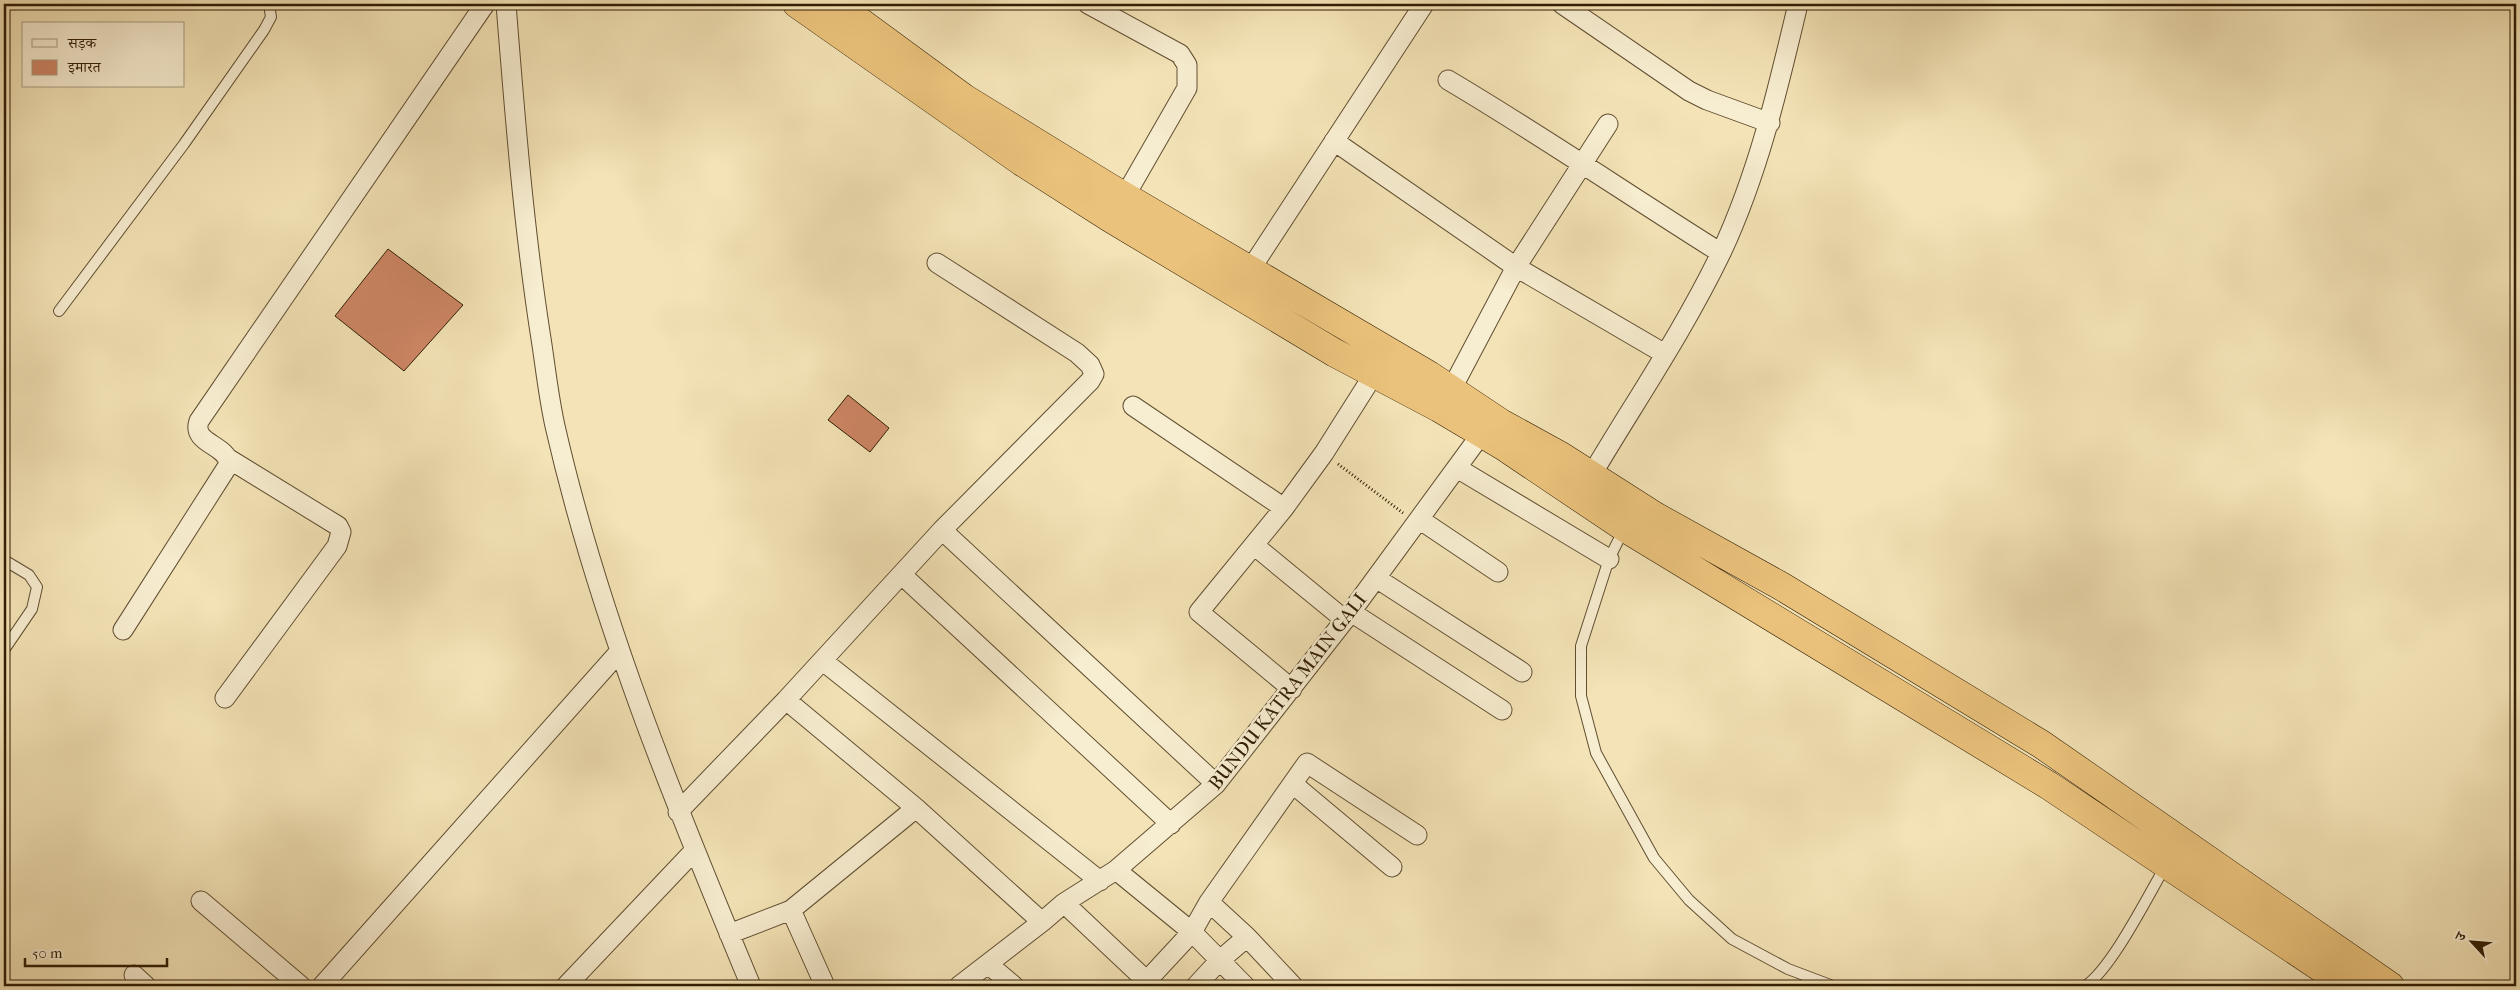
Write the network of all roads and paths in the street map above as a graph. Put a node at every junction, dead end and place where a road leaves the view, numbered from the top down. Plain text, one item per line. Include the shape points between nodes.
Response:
1 (269, 4) edge
2 (485, 4) edge
3 (506, 4) edge
4 (798, 4) edge
5 (1088, 4) edge
6 (1424, 4) edge
7 (1562, 4) edge
8 (1798, 4) edge
9 (842, 12) edge
10 (1448, 80) dead end
11 (1770, 123) junction
12 (1608, 124) dead end
13 (1334, 141) junction
14 (1581, 166) junction
15 (1125, 196) junction
16 (1721, 253) junction
17 (936, 264) dead end
18 (1516, 267) junction
19 (1250, 270) junction
20 (58, 311) dead end
21 (1665, 354) junction
22 (1374, 374) junction
23 (1451, 390) junction
24 (1133, 406) dead end
25 (1482, 433) junction
26 (1324, 453) junction
27 (229, 459) junction
28 (1457, 468) junction
29 (1591, 474) junction
30 (1578, 497) junction
31 (1284, 508) junction
32 (1418, 521) junction
33 (1625, 528) junction
34 (942, 530) junction
35 (1255, 546) junction
36 (1609, 559) junction
37 (4, 560) edge
38 (1498, 572) dead end
39 (902, 575) junction
40 (1376, 578) junction
41 (1348, 616) junction
42 (123, 630) dead end
43 (4, 650) edge
44 (620, 651) junction
45 (823, 661) junction
46 (1522, 672) dead end
47 (1292, 689) junction
48 (225, 698) dead end
49 (786, 700) junction
50 (1502, 710) dead end
51 (1216, 784) junction
52 (1293, 784) junction
53 (916, 808) junction
54 (678, 812) junction
55 (1171, 824) junction
56 (1417, 835) dead end
57 (694, 851) junction
58 (2167, 865) junction
59 (1392, 867) dead end
60 (1116, 870) junction
61 (1100, 880) junction
62 (201, 901) dead end
63 (1209, 902) junction
64 (1064, 903) junction
65 (791, 910) junction
66 (1042, 922) junction
67 (1192, 932) junction
68 (729, 934) junction
69 (1248, 937) junction
70 (1219, 961) junction
71 (988, 964) junction
72 (1147, 984) edge
73 (300, 986) edge
74 (322, 986) edge
75 (566, 986) edge
76 (751, 986) edge
77 (825, 986) edge
78 (959, 986) edge
79 (1014, 986) edge
80 (1196, 986) edge
81 (1245, 986) edge
82 (1293, 986) edge
83 (1833, 986) edge
84 (2085, 986) edge
85 (2348, 986) edge
86 (2390, 986) edge

1 - 20 lane via 271,18 264,30 184,144
2 - 27 street via 199,421 196,428 199,435
3 - 44 street via 534,294 554,425
4 - 9 highway
5 - 15 street via 1180,54 1186,65 1188,88
6 - 13 street
7 - 11 street via 1689,91
8 - 11 street
9 - 15 highway via 964,98
9 - 22 highway via 1030,167
10 - 14 street via 1528,128
11 - 16 street
12 - 14 street
13 - 18 street
13 - 19 street
14 - 16 street
14 - 18 street
15 - 19 highway
16 - 21 street
17 - 34 street via 1077,353 1094,370 1090,381
18 - 21 street
18 - 23 street
19 - 23 highway
21 - 29 street
22 - 25 highway
22 - 26 street
23 - 29 highway via 1501,423
24 - 31 street
25 - 28 street, BUNDU KATRA MAIN GALI
25 - 30 highway
26 - 31 street
26 - 32 path
27 - 42 street via 227,468
27 - 48 street via 338,526 341,532 337,546
28 - 32 street, BUNDU KATRA MAIN GALI
28 - 36 street
29 - 30 street
29 - 86 highway via 1655,516 1782,586 2042,744
30 - 33 highway
31 - 35 street
32 - 38 street
32 - 40 street, BUNDU KATRA MAIN GALI
33 - 36 lane
33 - 58 highway via 2039,780
34 - 39 street
34 - 51 street
35 - 41 street
35 - 47 street via 1199,612
36 - 83 lane via 1581,646 1581,696 1596,754 1654,858 1688,900 1732,939 1788,969
37 - 43 lane via 29,575 38,587 32,608
39 - 45 street
39 - 55 street
40 - 41 street, BUNDU KATRA MAIN GALI
40 - 46 street
41 - 47 street, BUNDU KATRA MAIN GALI
41 - 50 street
44 - 54 street
44 - 74 street
45 - 49 street
45 - 61 street
47 - 51 street, BUNDU KATRA MAIN GALI
49 - 53 street
49 - 54 street
51 - 55 street, BUNDU KATRA MAIN GALI
52 - 56 street via 1304,765 1310,764
52 - 59 street
52 - 63 street
53 - 65 street
53 - 66 street
54 - 57 street
55 - 60 street, BUNDU KATRA MAIN GALI
57 - 68 street
57 - 75 street
58 - 84 lane via 2112,956
58 - 85 highway
60 - 61 street, BUNDU KATRA MAIN GALI
60 - 67 street
61 - 64 street, BUNDU KATRA MAIN GALI
62 - 73 street
63 - 67 street
63 - 69 street
64 - 66 street, BUNDU KATRA MAIN GALI
64 - 72 street
65 - 68 street
65 - 77 street
66 - 71 street, BUNDU KATRA MAIN GALI
67 - 70 street
67 - 72 street
68 - 76 street
69 - 70 street
69 - 82 street
70 - 80 street
70 - 81 street
71 - 78 street, BUNDU KATRA MAIN GALI
71 - 79 street

